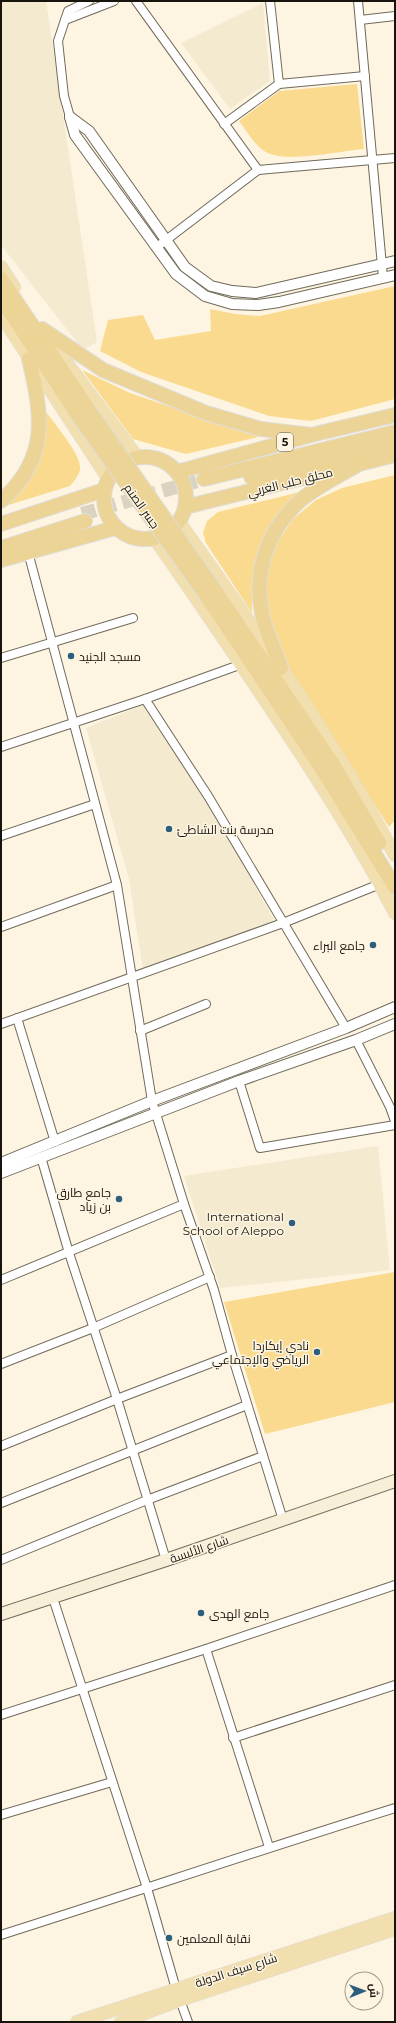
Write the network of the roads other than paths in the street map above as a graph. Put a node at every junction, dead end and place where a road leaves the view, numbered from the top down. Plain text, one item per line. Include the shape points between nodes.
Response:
1 (89, 1) edge
2 (114, 1) edge
3 (136, 1) edge
4 (270, 1) edge
5 (358, 1) edge
6 (395, 16) edge
7 (65, 20) junction
8 (360, 20) junction
9 (365, 76) junction
10 (279, 84) junction
11 (70, 117) junction
12 (224, 124) junction
13 (395, 158) edge
14 (373, 159) junction
15 (258, 170) junction
16 (167, 240) junction
17 (157, 247) junction
18 (395, 261) edge
19 (382, 264) junction
20 (1, 268) edge
21 (395, 274) edge
22 (383, 277) junction
23 (1, 279) edge
24 (1, 298) edge
25 (1, 316) edge
26 (42, 329) junction
27 (29, 359) junction
28 (82, 412) junction
29 (395, 415) edge
30 (395, 432) edge
31 (311, 435) junction
32 (395, 443) edge
33 (395, 455) edge
34 (137, 458) junction
35 (356, 466) junction
36 (177, 472) junction
37 (106, 484) junction
38 (1, 501) edge
39 (185, 507) junction
40 (179, 522) junction
41 (1, 524) edge
42 (115, 528) junction
43 (1, 538) edge
44 (154, 539) junction
45 (1, 548) edge
46 (28, 552) junction
47 (1, 560) edge
48 (133, 618) dead end
49 (52, 643) junction
50 (1, 658) edge
51 (242, 664) junction
52 (281, 668) junction
53 (145, 699) junction
54 (73, 723) junction
55 (1, 747) edge
56 (329, 769) junction
57 (95, 804) junction
58 (1, 836) edge
59 (395, 854) edge
60 (395, 871) edge
61 (380, 884) junction
62 (117, 885) junction
63 (395, 887) edge
64 (395, 914) edge
65 (283, 923) junction
66 (1, 927) edge
67 (132, 978) junction
68 (206, 1004) dead end
69 (395, 1007) edge
70 (17, 1018) junction
71 (1, 1024) edge
72 (395, 1024) edge
73 (346, 1028) junction
74 (140, 1031) junction
75 (356, 1040) junction
76 (239, 1081) junction
77 (152, 1101) junction
78 (156, 1113) junction
79 (395, 1122) edge
80 (395, 1125) edge
81 (55, 1142) junction
82 (41, 1157) junction
83 (1, 1163) edge
84 (1, 1173) edge
85 (184, 1204) junction
86 (69, 1253) junction
87 (210, 1277) junction
88 (1, 1280) edge
89 (93, 1328) junction
90 (232, 1356) junction
91 (1, 1364) edge
92 (117, 1399) junction
93 (247, 1405) junction
94 (1, 1446) edge
95 (132, 1451) junction
96 (263, 1456) junction
97 (395, 1480) edge
98 (147, 1500) junction
99 (1, 1504) edge
100 (283, 1520) junction
101 (1, 1560) edge
102 (166, 1560) junction
103 (395, 1585) edge
104 (53, 1598) junction
105 (1, 1614) edge
106 (206, 1649) junction
107 (395, 1685) edge
108 (82, 1689) junction
109 (1, 1715) edge
110 (233, 1738) junction
111 (112, 1782) junction
112 (395, 1808) edge
113 (1, 1816) edge
114 (269, 1847) junction
115 (147, 1888) junction
116 (395, 1918) edge
117 (395, 1928) edge
118 (1, 1935) edge
119 (178, 1995) junction
120 (77, 2022) edge
121 (121, 2022) edge
122 (188, 2022) edge

1 - 7 street via 68,11
2 - 7 street
3 - 12 street
4 - 10 street
5 - 8 street
6 - 8 street
7 - 11 street via 58,41 64,96
8 - 9 street
9 - 10 street
9 - 14 street
10 - 12 street
11 - 16 street via 89,131
11 - 17 street via 75,135
12 - 15 street
13 - 14 street
14 - 15 street
14 - 19 street
15 - 16 street
16 - 17 street
16 - 19 street via 185,267 211,286 232,291 256,293
17 - 22 street via 176,274 206,296 232,304 258,305 279,302
18 - 19 street
19 - 22 street
20 - 26 main road
21 - 22 street
23 - 28 highway
24 - 28 highway
25 - 27 main road
26 - 31 highway via 103,370 206,413 261,429
26 - 34 main road
27 - 37 main road
27 - 38 highway via 39,406 39,434 26,472
28 - 56 highway, جسر الصنم, bridge via 212,595
29 - 31 highway, 5
30 - 32 highway via 205,484
31 - 36 highway, 5
33 - 35 highway, محلق حلب الغربي
34 - 36 highway via 159,459
34 - 37 highway via 125,461 116,468
35 - 39 highway, محلق حلب الغربي
35 - 52 highway via 303,498 277,527 266,551 260,577 260,603
36 - 39 highway via 185,489
37 - 41 highway
37 - 42 highway via 103,498 106,514
39 - 40 highway
40 - 44 highway via 170,531
40 - 52 main road
42 - 44 highway via 136,539
42 - 46 highway
43 - 45 highway via 84,517
44 - 51 main road
46 - 47 highway
46 - 49 street
48 - 49 street
49 - 50 street
49 - 54 street
51 - 53 street
51 - 56 main road
52 - 56 main road
53 - 54 street
53 - 65 street via 208,796
54 - 55 street
54 - 57 street
56 - 59 main road
56 - 60 highway
56 - 61 main road
56 - 63 highway
57 - 58 street
57 - 62 street
61 - 64 main road
61 - 65 street
62 - 66 street
62 - 67 street
65 - 67 street
65 - 73 street
67 - 70 street
67 - 74 street
68 - 74 street
69 - 73 street
70 - 71 street
70 - 81 street
72 - 75 street
73 - 77 street
74 - 77 street
75 - 76 street
75 - 79 street
76 - 78 street
76 - 80 street via 260,1148
77 - 78 street
77 - 81 street
78 - 82 street
78 - 85 street
81 - 83 street
82 - 84 street
82 - 86 street
85 - 86 street
85 - 87 street
86 - 88 street
86 - 89 street
87 - 89 street
87 - 90 street
89 - 91 street
89 - 92 street
90 - 92 street
90 - 93 street
92 - 94 street
92 - 95 street
93 - 95 street
93 - 96 street
95 - 98 street
95 - 99 street
96 - 98 street
96 - 100 street
97 - 100 main road, شارع الألبسة
98 - 101 street
98 - 102 street
100 - 102 main road, شارع الألبسة
102 - 104 main road, شارع الألبسة
103 - 106 street
104 - 105 main road, شارع الألبسة
104 - 108 street
106 - 108 street
106 - 110 street
107 - 110 street
108 - 109 street
108 - 111 street
110 - 114 street
111 - 113 street
111 - 115 street
112 - 114 street
114 - 115 street
115 - 118 street
115 - 119 street
116 - 119 main road, شارع سيف الدولة
117 - 119 main road, شارع سيف الدولة
119 - 120 main road, شارع سيف الدولة
119 - 121 main road, شارع سيف الدولة
119 - 122 street

